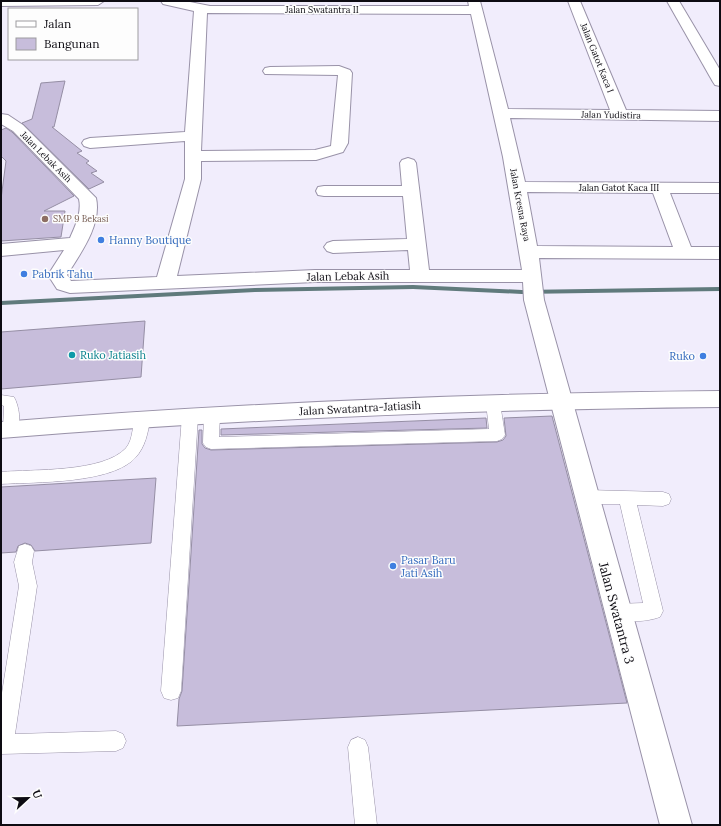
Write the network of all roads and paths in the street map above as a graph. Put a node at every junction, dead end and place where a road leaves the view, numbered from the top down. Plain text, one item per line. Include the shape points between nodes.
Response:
1 (88, 1) edge
2 (98, 1) edge
3 (168, 1) edge
4 (574, 1) edge
5 (673, 1) edge
6 (192, 4) edge
7 (2, 5) edge
8 (370, 5) edge
9 (476, 6) edge
10 (270, 71) dead end
11 (720, 82) edge
12 (502, 114) junction
13 (620, 116) junction
14 (720, 116) edge
15 (3, 118) dead end
16 (193, 136) junction
17 (90, 143) dead end
18 (193, 156) junction
19 (408, 163) dead end
20 (517, 187) junction
21 (660, 188) junction
22 (720, 188) edge
23 (324, 191) dead end
24 (412, 191) junction
25 (77, 244) junction
26 (416, 244) junction
27 (333, 247) dead end
28 (1, 250) edge
29 (529, 252) junction
30 (684, 253) junction
31 (720, 253) edge
32 (420, 275) junction
33 (165, 284) junction
34 (533, 286) junction
35 (720, 399) edge
36 (1, 400) edge
37 (561, 400) junction
38 (493, 403) junction
39 (212, 415) junction
40 (190, 416) junction
41 (142, 420) junction
42 (6, 430) edge
43 (1, 478) edge
44 (586, 498) junction
45 (627, 499) junction
46 (663, 500) dead end
47 (25, 552) dead end
48 (617, 612) junction
49 (171, 691) dead end
50 (116, 741) dead end
51 (3, 743) edge
52 (358, 747) dead end
53 (366, 825) edge
54 (676, 825) edge

1 - 2 street
1 - 7 street
3 - 6 street, Jalan Swatantra II
4 - 13 street, Jalan Gatot Kaca I
5 - 11 street
6 - 8 street, Jalan Swatantra II via 224,10
6 - 16 street
8 - 9 street, Jalan Swatantra II
9 - 12 street, Jalan Kresna Raya
10 - 18 street via 339,70 345,73 340,143 337,149 316,155
12 - 13 street, Jalan Yudistira
12 - 20 street, Jalan Kresna Raya
13 - 14 street, Jalan Yudistira
15 - 25 street, Jalan Lebak Asih via 18,128 87,198 88,210
16 - 17 street
16 - 18 street
18 - 33 street via 193,178
19 - 24 street
20 - 21 street, Jalan Gatot Kaca III
20 - 29 street, Jalan Kresna Raya
21 - 22 street, Jalan Gatot Kaca III
21 - 30 street
23 - 24 street
24 - 26 street
25 - 28 street
25 - 33 street, Jalan Lebak Asih via 57,275 64,285 70,287
26 - 27 street
26 - 32 street
29 - 30 street
29 - 34 street, Jalan Kresna Raya
30 - 31 street
32 - 33 street, Jalan Lebak Asih via 315,276
32 - 34 street, Jalan Lebak Asih
34 - 37 street, Jalan Kresna Raya
35 - 37 street, Jalan Swatantra-Jatiasih
36 - 42 lane via 9,401 11,406
37 - 38 street, Jalan Swatantra-Jatiasih
37 - 44 street, Jalan Swatantra 3
38 - 39 street, Jalan Swatantra-Jatiasih
38 - 39 lane via 497,434 211,443
39 - 40 street, Jalan Swatantra-Jatiasih
40 - 41 street, Jalan Swatantra-Jatiasih
40 - 49 lane
41 - 42 street, Jalan Swatantra-Jatiasih
41 - 43 lane via 140,434 131,452 122,459 86,472 41,480
44 - 45 lane
44 - 48 street, Jalan Swatantra 3
45 - 46 lane
45 - 48 lane via 654,611
47 - 51 lane via 23,562 28,586
48 - 54 street, Jalan Swatantra 3
50 - 51 lane
52 - 53 lane

